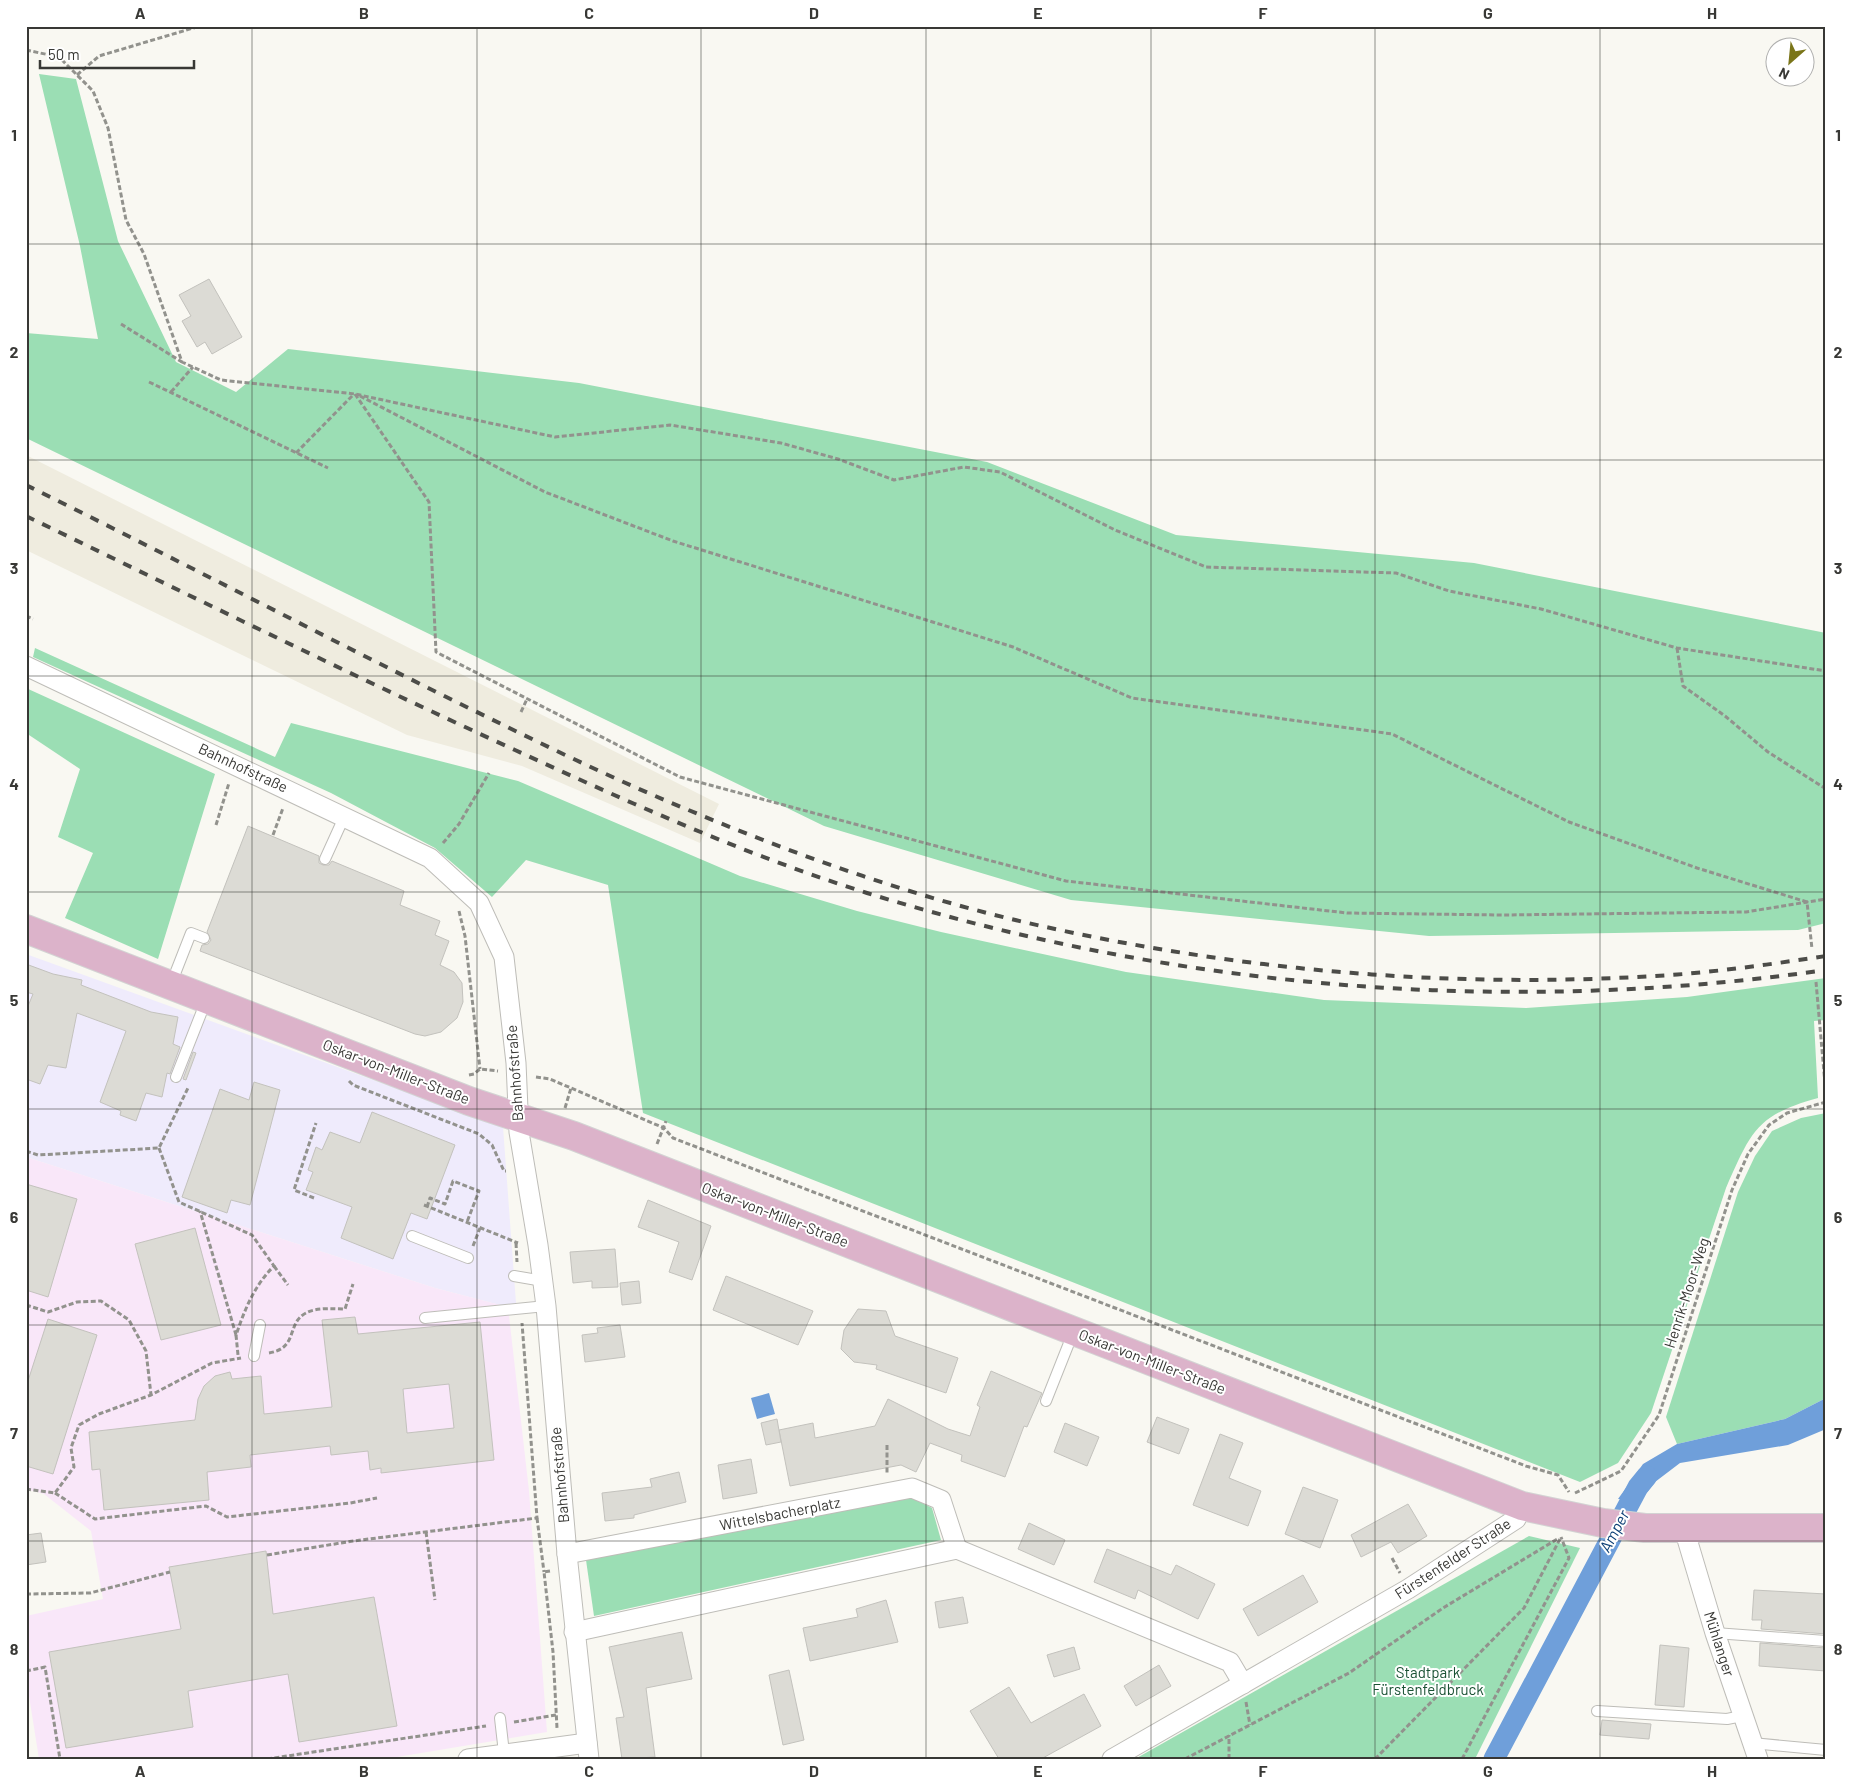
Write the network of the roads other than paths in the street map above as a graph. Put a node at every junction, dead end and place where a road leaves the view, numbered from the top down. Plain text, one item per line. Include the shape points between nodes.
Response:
1 (26, 666) edge
2 (344, 816) junction
3 (325, 858) dead end
4 (26, 929) edge
5 (204, 938) dead end
6 (171, 985) junction
7 (206, 999) junction
8 (176, 1077) dead end
9 (518, 1118) junction
10 (412, 1236) dead end
11 (468, 1258) dead end
12 (514, 1276) dead end
13 (543, 1281) junction
14 (546, 1306) junction
15 (425, 1318) dead end
16 (260, 1325) dead end
17 (1074, 1332) junction
18 (254, 1356) road end
19 (1046, 1401) dead end
20 (1522, 1506) junction
21 (1826, 1528) edge
22 (1684, 1529) junction
23 (957, 1550) junction
24 (566, 1554) junction
25 (574, 1632) junction
26 (1715, 1633) junction
27 (1826, 1641) edge
28 (1243, 1684) junction
29 (1597, 1711) dead end
30 (1742, 1716) junction
31 (501, 1721) road end
32 (1826, 1750) edge
33 (588, 1751) edge
34 (1755, 1751) edge
35 (504, 1753) junction
36 (468, 1759) edge
37 (1112, 1759) edge

1 - 2 street, Bahnhofstraße
2 - 3 lane
2 - 9 street, Bahnhofstraße via 430,858 479,903 504,957 517,1074
4 - 6 main road, Oskar-von-Miller-Straße
5 - 6 lane via 191,933
6 - 7 main road, Oskar-von-Miller-Straße
7 - 8 lane
7 - 9 main road, Oskar-von-Miller-Straße
9 - 13 street, Bahnhofstraße
9 - 17 main road, Oskar-von-Miller-Straße via 574,1136
10 - 11 lane
12 - 13 lane
13 - 14 street, Bahnhofstraße
14 - 15 lane
14 - 24 street, Bahnhofstraße
16 - 18 lane
17 - 19 lane
17 - 20 main road, Oskar-von-Miller-Straße
20 - 22 main road, Fürstenfelder Straße via 1602,1523
20 - 28 street, Fürstenfelder Straße via 1516,1519 1408,1589
21 - 22 main road, Fürstenfelder Straße
22 - 26 street, Mühlanger
23 - 24 street, Wittelsbacherplatz via 940,1500 912,1488
23 - 25 street
23 - 28 street via 1230,1662
24 - 25 street, Bahnhofstraße
25 - 33 street, Bahnhofstraße
26 - 27 lane
26 - 30 street, Mühlanger
28 - 37 street, Fürstenfelder Straße
29 - 30 lane via 1727,1719
30 - 34 street, Mühlanger
31 - 35 lane
32 - 34 lane
33 - 35 street via 558,1746
35 - 36 street

